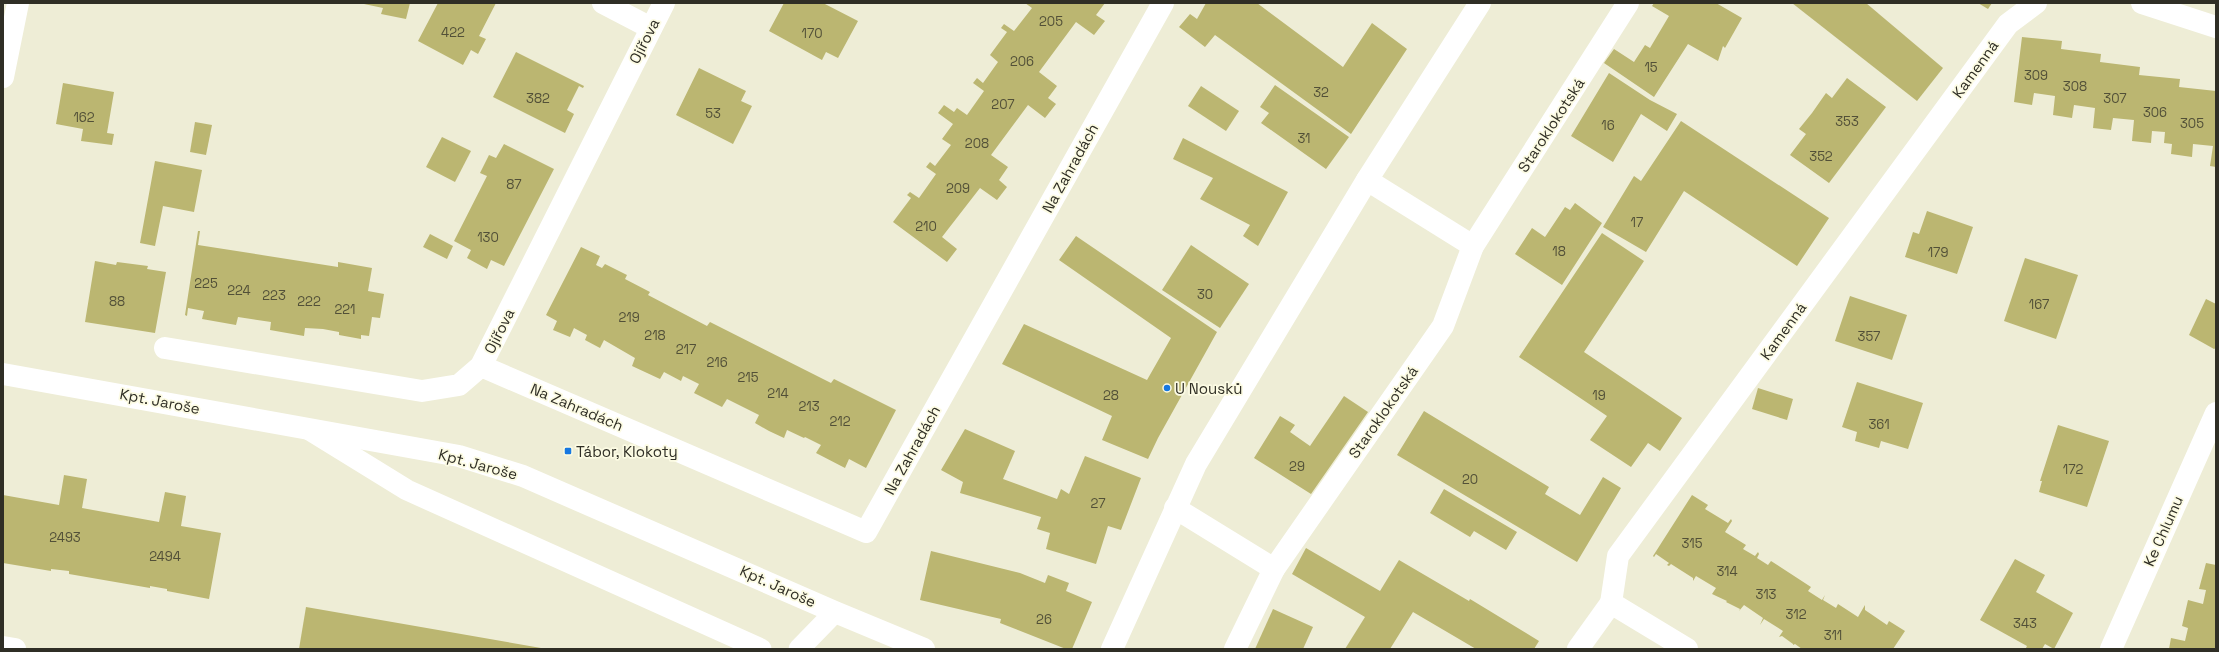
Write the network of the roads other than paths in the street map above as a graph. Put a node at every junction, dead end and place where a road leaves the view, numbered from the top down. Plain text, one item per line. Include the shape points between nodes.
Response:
1 (18, 3) edge
2 (603, 3) edge
3 (664, 3) edge
4 (1163, 3) edge
5 (1480, 3) edge
6 (1628, 3) edge
7 (2036, 3) edge
8 (2142, 3) edge
9 (2216, 27) edge
10 (651, 28) junction
11 (3, 77) edge
12 (1367, 180) junction
13 (1473, 246) junction
14 (165, 348) dead end
15 (481, 366) junction
16 (3, 374) edge
17 (2216, 413) edge
18 (306, 428) junction
19 (1175, 508) junction
20 (1274, 569) junction
21 (1611, 603) junction
22 (835, 612) junction
23 (3, 647) edge
24 (15, 649) edge
25 (761, 649) edge
26 (799, 649) edge
27 (924, 649) edge
28 (1112, 649) edge
29 (1235, 649) edge
30 (1578, 649) edge
31 (1687, 649) edge
32 (2111, 649) edge

1 - 11 street
2 - 10 street
3 - 10 street, Ojířova
4 - 15 street, Na Zahradách via 866,532
5 - 12 street
6 - 13 street, Staroklokotská
7 - 21 street, Kamenná via 2008,24 1618,556
8 - 9 street
10 - 15 street, Ojířova
12 - 13 street
12 - 19 street via 1196,464
13 - 20 street, Staroklokotská via 1443,326
14 - 15 street, Ojířova via 422,391 459,385
16 - 18 street, Kpt. Jaroše
17 - 32 street, Ke Chlumu
18 - 22 street, Kpt. Jaroše via 459,456 523,476
18 - 25 lane via 407,490
19 - 20 street
19 - 28 street
20 - 29 street, Staroklokotská
21 - 30 street
21 - 31 street
22 - 26 lane
22 - 27 street, Kpt. Jaroše
23 - 24 street

